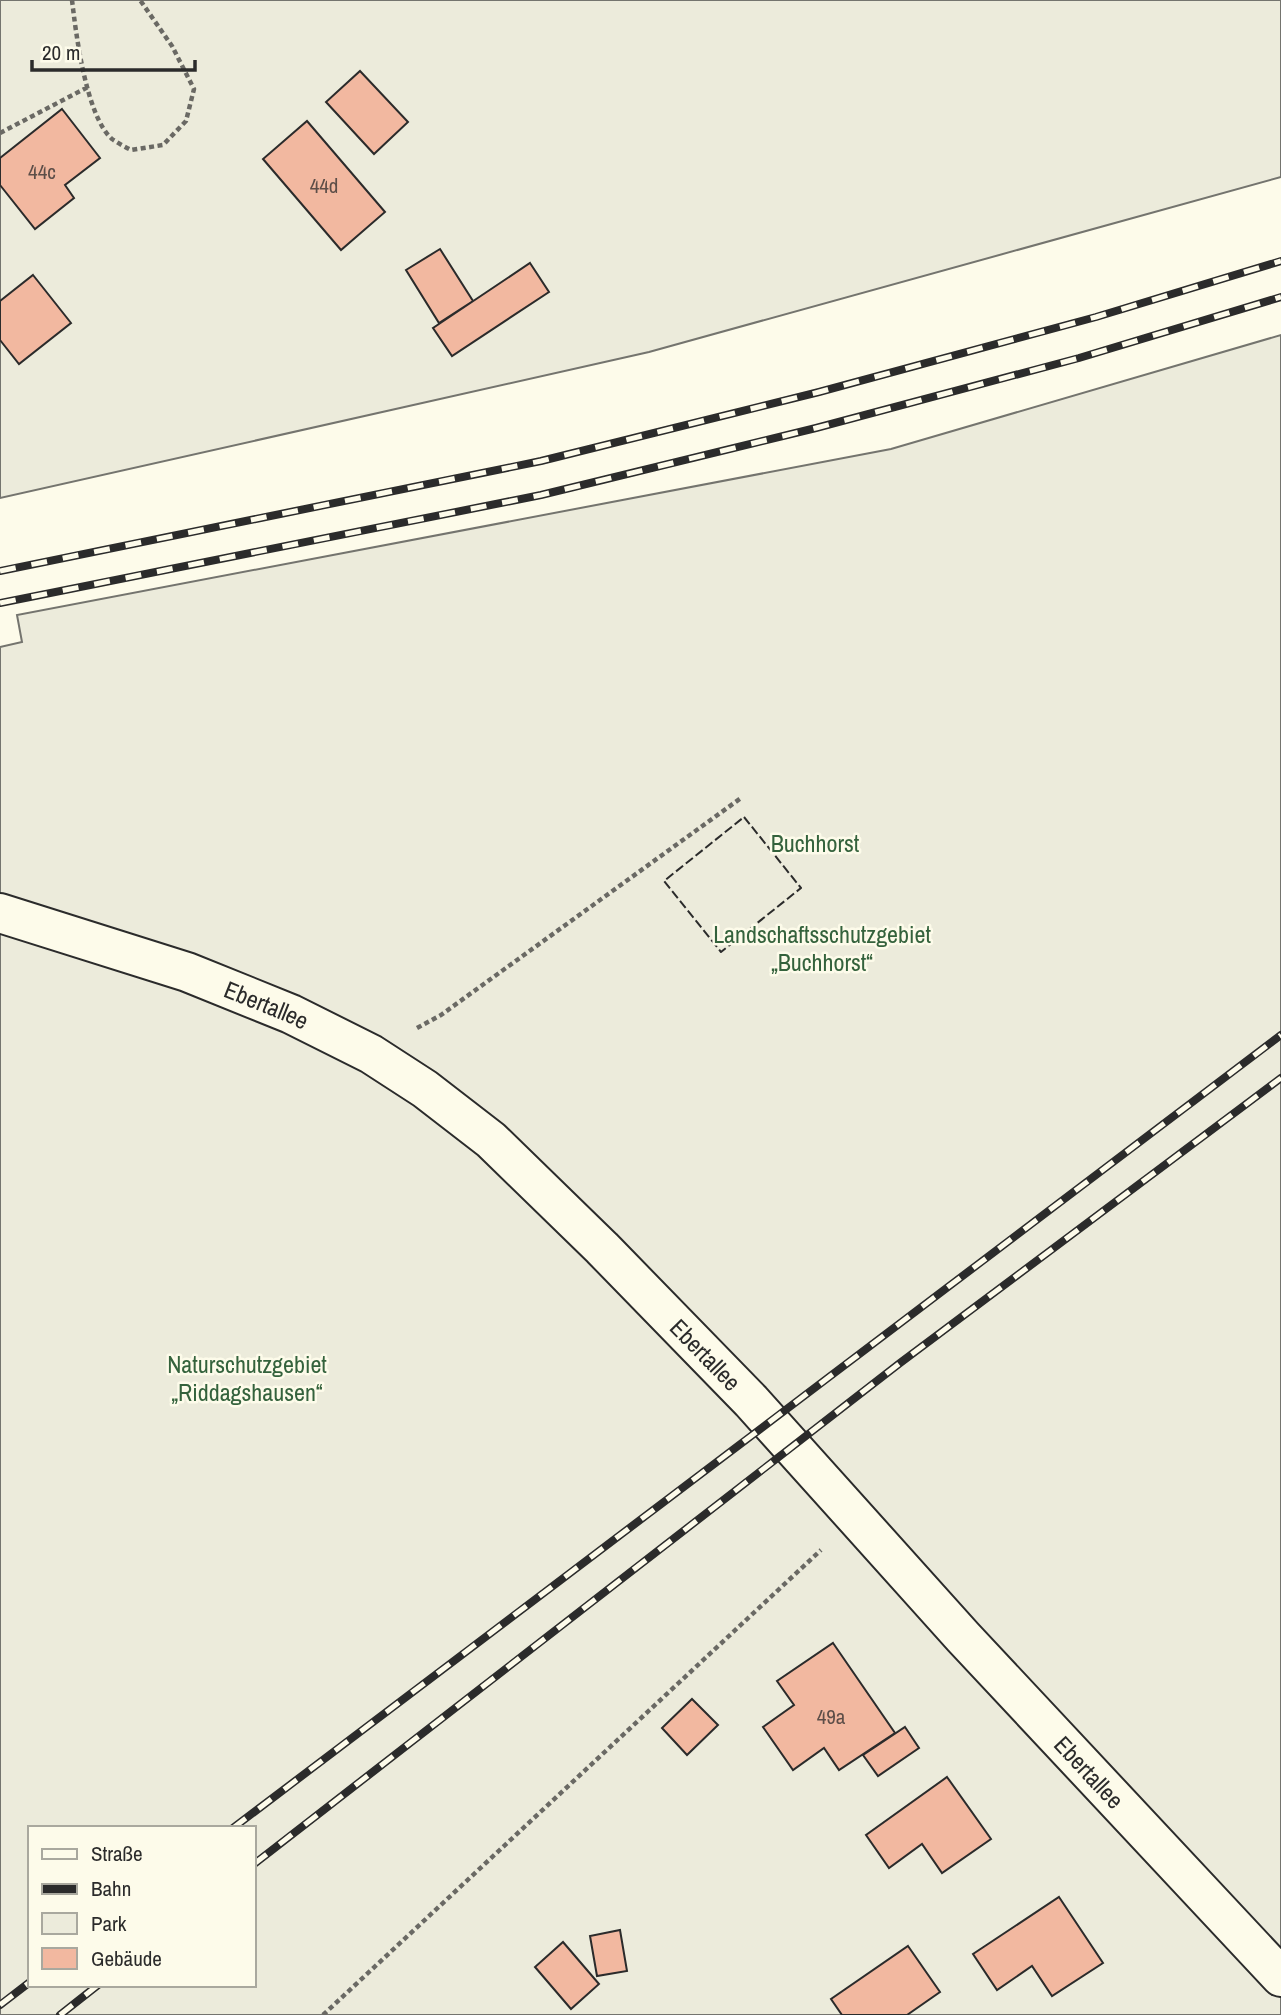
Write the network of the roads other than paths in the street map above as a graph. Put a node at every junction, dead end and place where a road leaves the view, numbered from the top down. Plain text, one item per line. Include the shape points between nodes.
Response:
1 (0, 914) edge
2 (1281, 1977) edge

1 - 2 main road, Ebertallee via 187,972 291,1014 371,1054 491,1140 751,1401 963,1637

